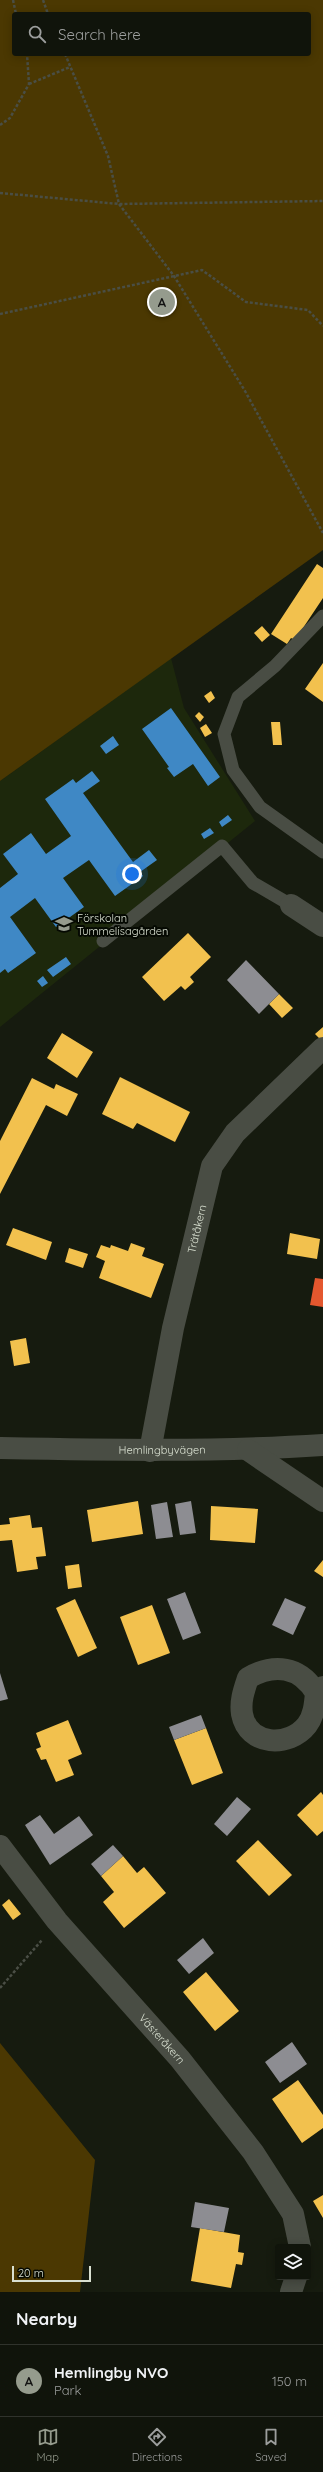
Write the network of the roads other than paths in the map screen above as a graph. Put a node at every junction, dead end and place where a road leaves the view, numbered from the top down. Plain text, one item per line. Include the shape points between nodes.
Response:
1 (323, 616) edge
2 (323, 852) edge
3 (291, 906) joint
4 (323, 926) edge
5 (103, 941) dead end
6 (323, 1048) edge
7 (323, 1445) edge
8 (0, 1448) edge
9 (248, 1450) junction
10 (150, 1451) junction
11 (323, 1501) edge
12 (0, 1846) edge
13 (299, 2244) edge
14 (295, 2280) edge
15 (292, 2292) edge

1 - 2 lane via 275,666 238,697 224,734 234,770 260,808
3 - 4 street
3 - 5 lane via 253,884 222,846
6 - 10 street, Trätåkern via 235,1133 212,1166 173,1328
7 - 9 street, Hemlingbyvägen
8 - 10 street, Hemlingbyvägen
9 - 10 street, Hemlingbyvägen
9 - 11 street
12 - 13 street, Västeråkern via 57,1921 180,2058 253,2152 293,2214
14 - 15 street

